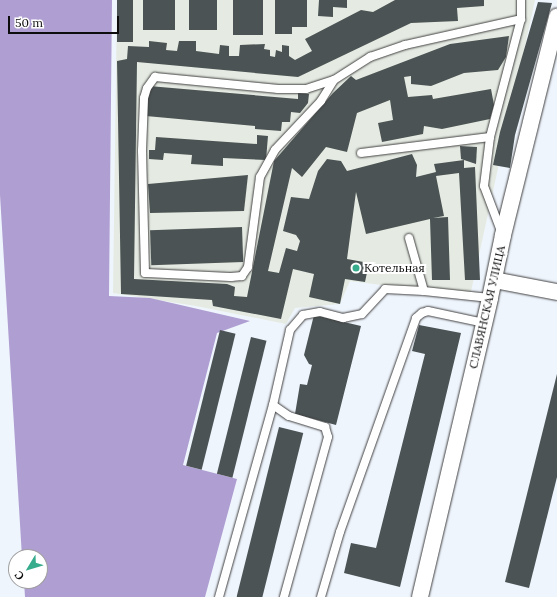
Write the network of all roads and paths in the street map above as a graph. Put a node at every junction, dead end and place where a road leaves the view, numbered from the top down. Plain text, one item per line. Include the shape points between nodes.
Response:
1 (520, 0) edge
2 (557, 17) edge
3 (521, 19) junction
4 (334, 80) junction
5 (490, 137) junction
6 (361, 153) dead end
7 (503, 235) junction
8 (409, 238) dead end
9 (494, 280) junction
10 (424, 291) junction
11 (557, 292) edge
12 (490, 298) junction
13 (484, 323) junction
14 (273, 405) junction
15 (219, 597) edge
16 (284, 597) edge
17 (322, 597) edge
18 (420, 597) edge

1 - 3 lane
2 - 7 street, СЛАВЯНСКАЯ УЛИЦА
3 - 4 lane via 406,45 370,58
3 - 5 lane
4 - 4 lane via 320,101 275,150 260,177 248,267 242,276 145,273 142,151 144,98 155,77 278,89 306,89
5 - 6 lane
5 - 7 lane via 484,186
7 - 9 street, СЛАВЯНСКАЯ УЛИЦА
8 - 10 lane
9 - 11 street
9 - 12 street, СЛАВЯНСКАЯ УЛИЦА
10 - 12 lane
10 - 14 lane via 385,289 362,314 343,318 320,312 303,315 290,330
12 - 13 street, СЛАВЯНСКАЯ УЛИЦА
13 - 17 lane via 428,312 416,318 340,532
13 - 18 street, СЛАВЯНСКАЯ УЛИЦА
14 - 15 lane
14 - 16 lane via 289,416 325,427 328,437

